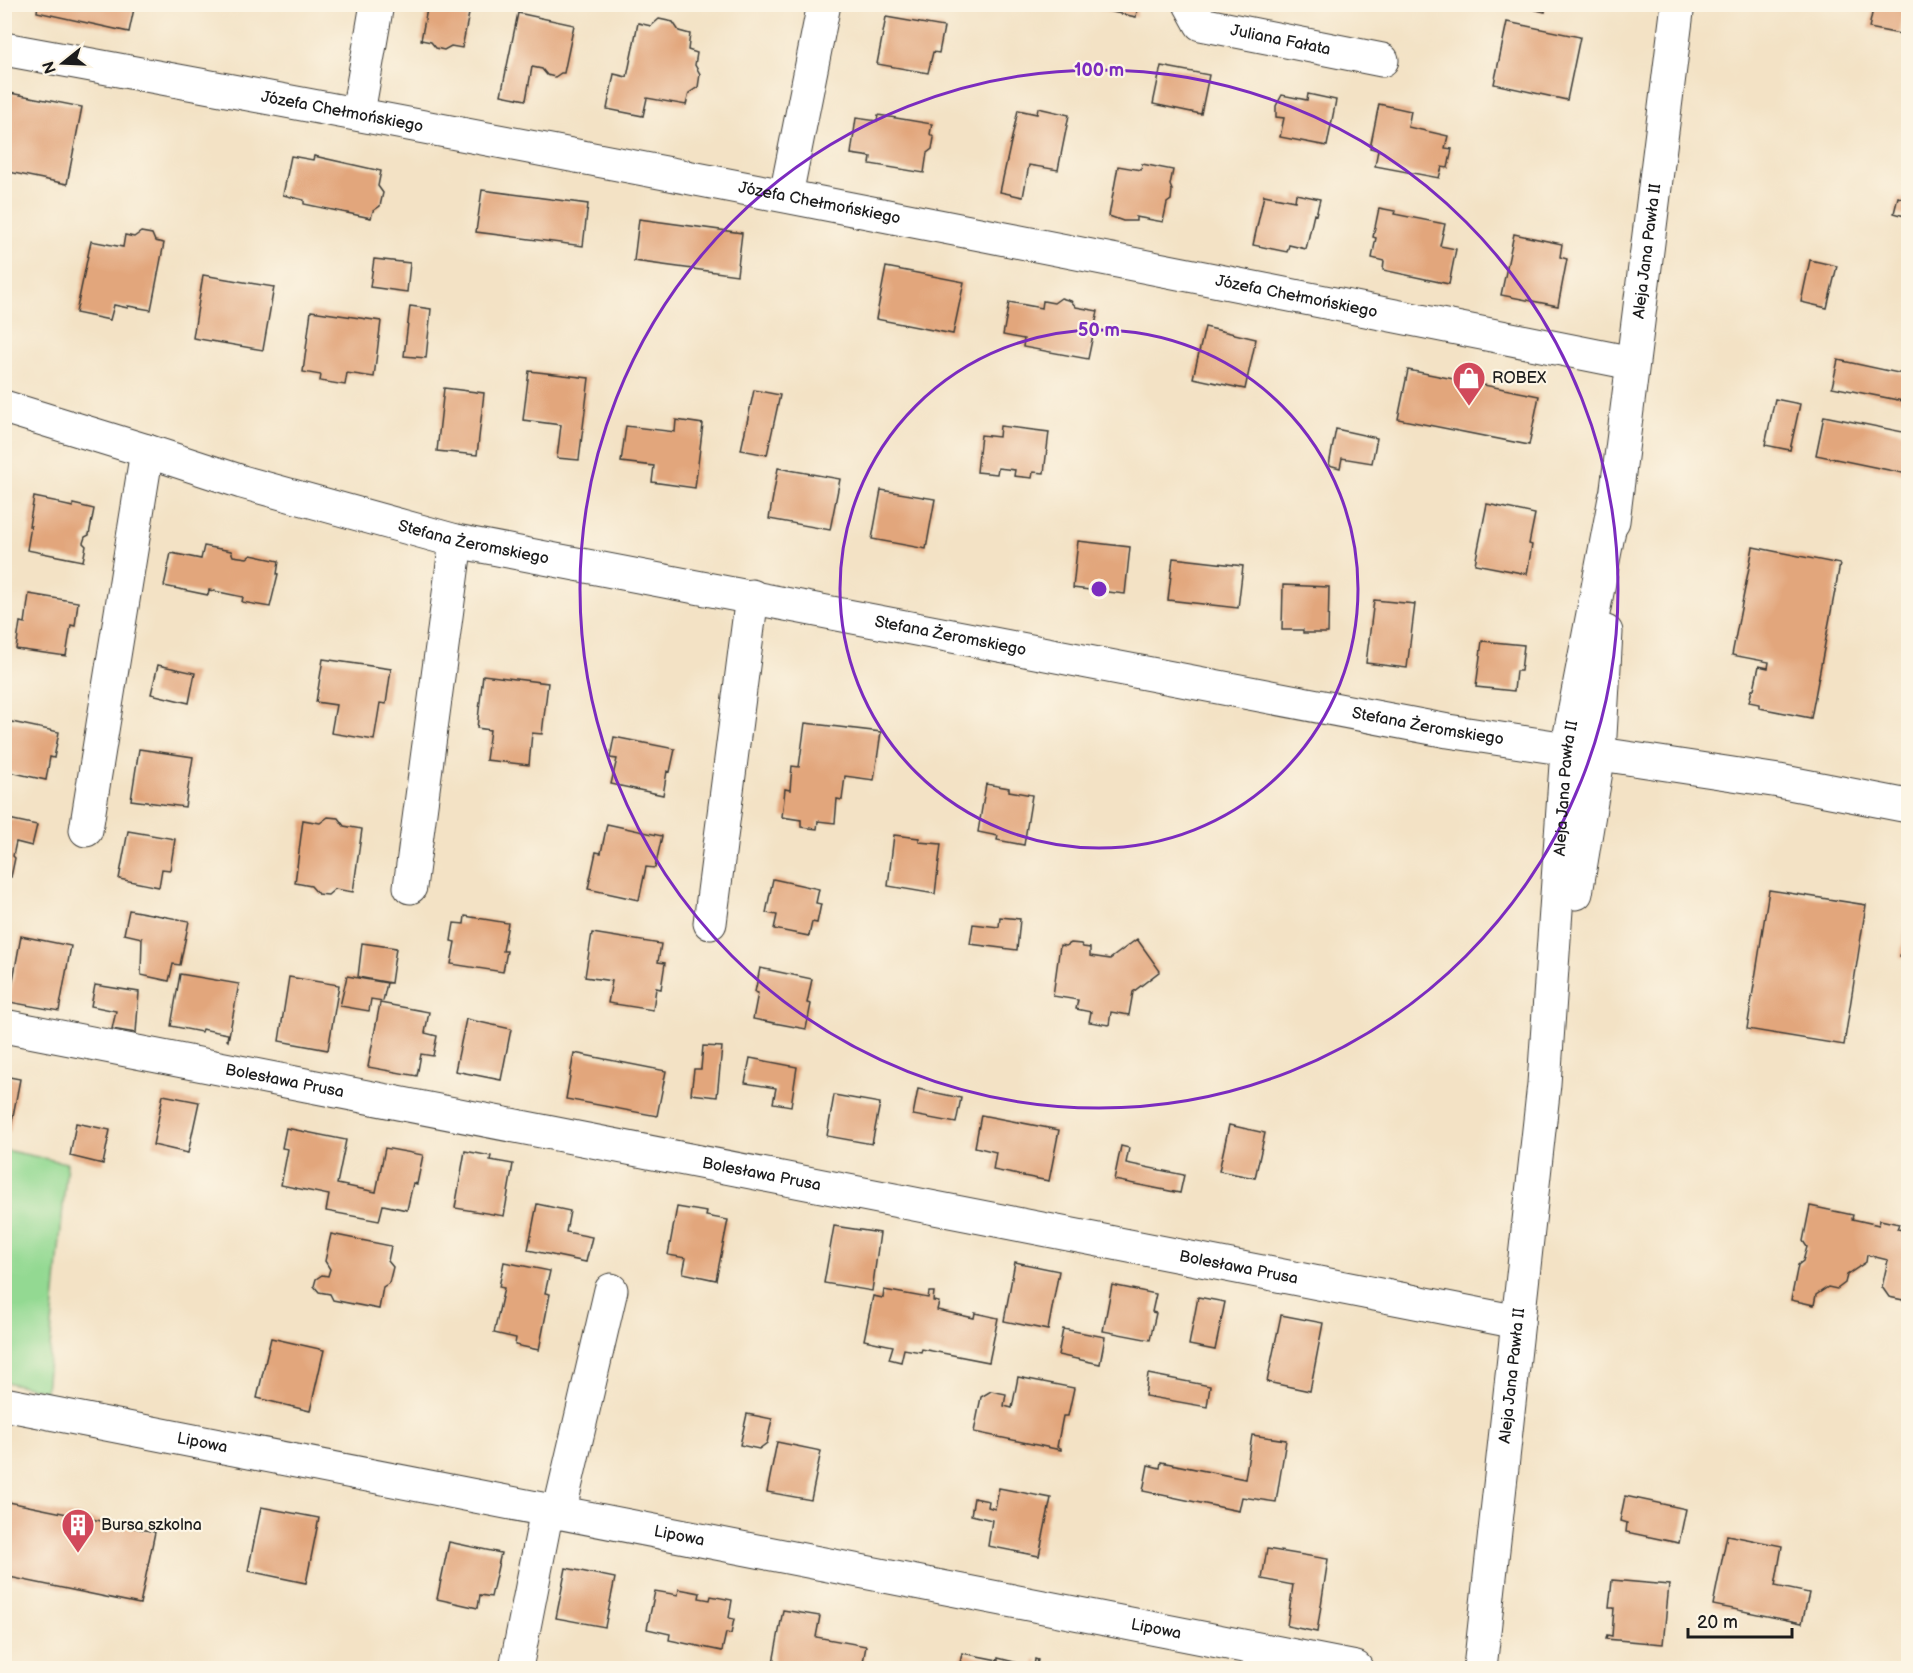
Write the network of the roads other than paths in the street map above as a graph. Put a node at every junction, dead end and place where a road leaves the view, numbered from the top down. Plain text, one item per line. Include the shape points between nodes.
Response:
1 (377, 4) edge
2 (825, 4) edge
3 (1190, 4) edge
4 (1678, 4) edge
5 (4, 49) edge
6 (1382, 60) dead end
7 (358, 113) junction
8 (786, 195) junction
9 (1632, 363) junction
10 (4, 407) edge
11 (147, 451) junction
12 (1615, 498) junction
13 (456, 541) junction
14 (752, 596) junction
15 (1567, 750) junction
16 (1599, 753) junction
17 (1908, 806) edge
18 (86, 830) dead end
19 (410, 887) dead end
20 (710, 923) dead end
21 (4, 1026) edge
22 (1544, 1084) junction
23 (611, 1290) dead end
24 (1518, 1322) junction
25 (4, 1404) edge
26 (553, 1511) junction
27 (516, 1668) edge
28 (1356, 1668) edge
29 (1480, 1668) edge

1 - 7 street
2 - 8 street
3 - 6 street, Juliana Fałata via 1201,24
4 - 9 street, Aleja Jana Pawła II
5 - 7 street, Józefa Chełmońskiego
7 - 8 street, Józefa Chełmońskiego
8 - 9 street, Józefa Chełmońskiego
9 - 12 street, Aleja Jana Pawła II
10 - 11 street, Stefana Żeromskiego
11 - 13 street, Stefana Żeromskiego via 242,482
11 - 18 street
12 - 15 street, Aleja Jana Pawła II
12 - 16 street, Aleja Jana Pawła II
13 - 14 street, Stefana Żeromskiego
13 - 19 street
14 - 15 street, Stefana Żeromskiego via 1448,731
14 - 20 street
15 - 16 street, Stefana Żeromskiego
15 - 22 street, Aleja Jana Pawła II
16 - 17 street, Stefana Żeromskiego
16 - 22 street, Aleja Jana Pawła II
21 - 24 street, Bolesława Prusa
22 - 24 street, Aleja Jana Pawła II
23 - 26 street
24 - 29 street, Aleja Jana Pawła II
25 - 26 street, Lipowa
26 - 27 street
26 - 28 street, Lipowa

